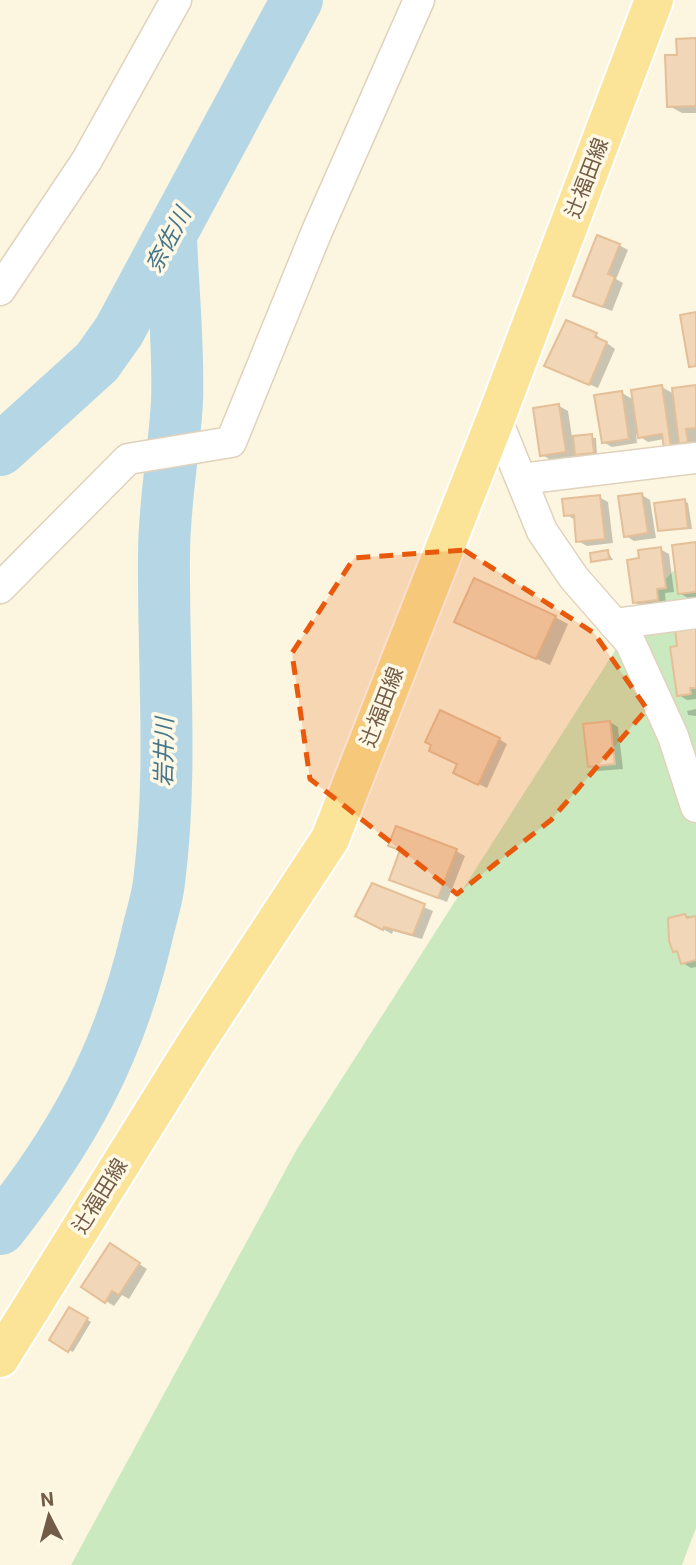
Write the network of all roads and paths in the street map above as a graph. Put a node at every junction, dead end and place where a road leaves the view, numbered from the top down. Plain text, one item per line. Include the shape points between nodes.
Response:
1 (176, 0) edge
2 (419, 0) edge
3 (654, 0) edge
4 (0, 290) edge
5 (496, 418) junction
6 (696, 458) edge
7 (521, 480) junction
8 (0, 589) edge
9 (696, 613) edge
10 (614, 624) junction
11 (696, 807) edge
12 (0, 1358) edge

1 - 4 street via 87,160
2 - 8 street via 231,442 128,459
3 - 5 main road, 辻福田線
5 - 7 street
5 - 12 main road, 辻福田線 via 330,839 195,1043
6 - 7 street
7 - 10 street via 542,531
9 - 10 street
10 - 11 street via 630,642 673,736

